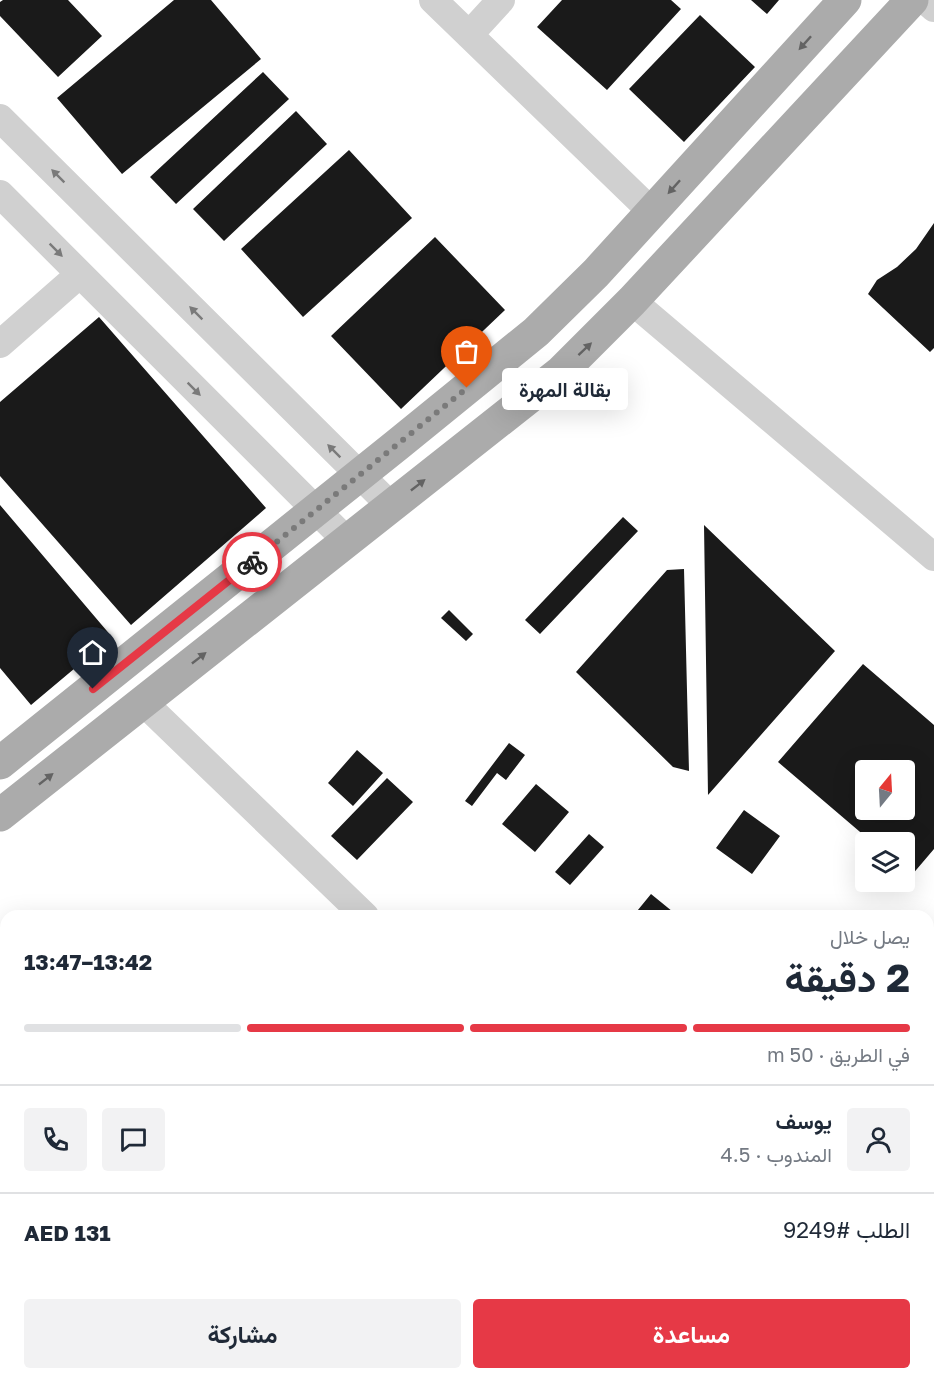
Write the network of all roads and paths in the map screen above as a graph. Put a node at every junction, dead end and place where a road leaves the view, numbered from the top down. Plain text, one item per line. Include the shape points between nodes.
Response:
1 (433, 0) edge
2 (501, 0) edge
3 (844, 0) edge
4 (912, 0) edge
5 (925, 0) edge
6 (934, 8) edge
7 (469, 35) junction
8 (0, 118) edge
9 (0, 194) edge
10 (651, 212) junction
11 (80, 274) junction
12 (632, 301) junction
13 (0, 344) edge
14 (359, 476) junction
15 (391, 507) junction
16 (315, 511) junction
17 (347, 541) junction
18 (934, 557) edge
19 (143, 702) junction
20 (0, 763) edge
21 (0, 816) edge
22 (359, 910) edge

1 - 7 street
2 - 7 street
3 -> 10 main road
4 - 12 main road
5 - 6 street
7 - 10 street
14 -> 8 street
9 -> 11 street
10 - 14 main road via 536,332
11 - 13 street
11 -> 16 street
15 -> 12 main road via 561,372
12 - 18 street
14 - 15 street
14 - 16 main road
15 - 17 main road
16 - 17 street
16 - 20 main road
19 -> 17 main road
21 -> 19 main road
19 - 22 street

